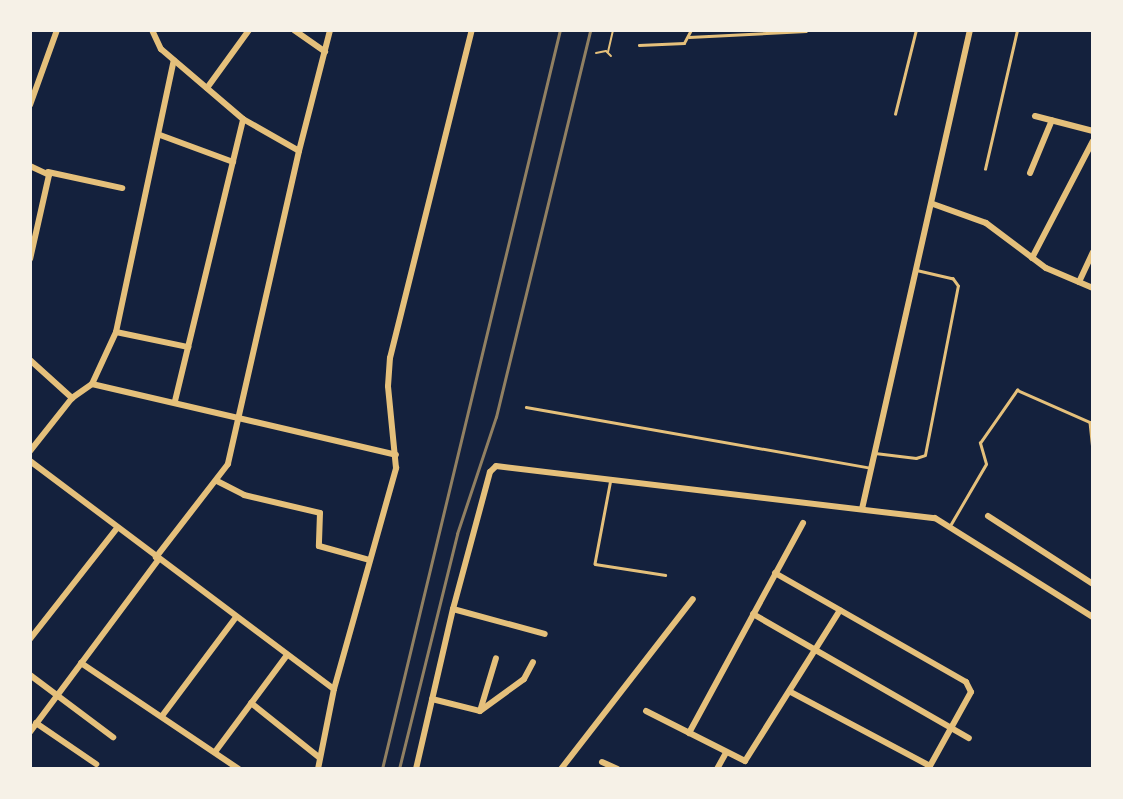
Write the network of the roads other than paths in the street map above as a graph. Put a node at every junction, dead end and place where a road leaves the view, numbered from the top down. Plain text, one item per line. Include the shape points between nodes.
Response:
1 (57, 30) edge
2 (152, 30) edge
3 (249, 30) edge
4 (294, 30) edge
5 (330, 30) edge
6 (472, 30) edge
7 (691, 30) edge
8 (916, 30) edge
9 (970, 30) edge
10 (1017, 30) edge
11 (806, 31) edge
12 (689, 37) junction
13 (639, 45) dead end
14 (325, 52) junction
15 (174, 60) junction
16 (207, 88) junction
17 (30, 105) edge
18 (895, 114) dead end
19 (1035, 116) dead end
20 (243, 119) junction
21 (1052, 120) junction
22 (1093, 131) edge
23 (160, 135) junction
24 (1093, 141) edge
25 (299, 151) junction
26 (233, 162) junction
27 (30, 166) edge
28 (985, 169) dead end
29 (48, 172) junction
30 (1030, 173) dead end
31 (122, 188) dead end
32 (933, 204) junction
33 (1093, 252) edge
34 (1032, 258) junction
35 (30, 259) edge
36 (917, 271) junction
37 (1079, 282) junction
38 (1093, 288) edge
39 (116, 332) junction
40 (188, 346) junction
41 (30, 360) edge
42 (93, 384) junction
43 (72, 398) junction
44 (175, 401) junction
45 (526, 407) dead end
46 (240, 415) junction
47 (31, 448) edge
48 (1093, 449) edge
49 (874, 453) junction
50 (396, 455) junction
51 (30, 461) edge
52 (871, 468) junction
53 (611, 479) junction
54 (217, 481) junction
55 (862, 509) junction
56 (988, 516) dead end
57 (803, 523) dead end
58 (951, 524) junction
59 (117, 528) junction
60 (157, 558) junction
61 (369, 560) junction
62 (775, 573) junction
63 (665, 575) dead end
64 (1093, 584) edge
65 (693, 599) dead end
66 (453, 609) junction
67 (840, 610) junction
68 (1092, 613) edge
69 (753, 614) junction
70 (236, 617) junction
71 (545, 635) dead end
72 (30, 639) edge
73 (816, 652) junction
74 (287, 655) junction
75 (496, 658) dead end
76 (533, 662) dead end
77 (81, 663) junction
78 (30, 674) edge
79 (334, 689) junction
80 (791, 692) junction
81 (57, 695) junction
82 (432, 699) junction
83 (251, 703) junction
84 (480, 711) junction
85 (646, 711) dead end
86 (162, 716) junction
87 (36, 723) junction
88 (951, 728) junction
89 (30, 732) edge
90 (689, 733) junction
91 (113, 737) dead end
92 (969, 738) dead end
93 (215, 752) junction
94 (726, 752) junction
95 (320, 758) junction
96 (602, 762) dead end
97 (96, 764) dead end
98 (239, 769) edge
99 (318, 769) edge
100 (415, 769) edge
101 (561, 769) edge
102 (618, 769) edge
103 (717, 769) edge

1 - 17 street
2 - 15 street via 161,49
3 - 16 street
4 - 14 street
5 - 14 street
6 - 50 street via 390,358 388,386
7 - 12 lane
8 - 18 lane
9 - 32 street
10 - 28 lane
11 - 12 lane
12 - 13 lane via 677,46
14 - 25 street
15 - 16 street
15 - 23 street
16 - 20 street
19 - 21 street
20 - 25 street
20 - 26 street
21 - 22 street
21 - 30 street
23 - 26 street
23 - 39 street
24 - 34 street
25 - 46 street
26 - 40 street
27 - 29 street
29 - 31 street
29 - 35 street
32 - 34 street via 986,223
32 - 36 street
33 - 37 street
34 - 37 street
36 - 49 street
36 - 49 lane via 953,279 958,286 925,455
37 - 38 street
39 - 40 street
39 - 42 street
40 - 44 street
41 - 43 street
42 - 43 street
42 - 44 street
43 - 47 street
44 - 46 street
45 - 52 lane
46 - 50 street
46 - 54 street via 228,464
48 - 58 lane via 1090,422 1017,390 980,443 986,464
49 - 52 street
50 - 61 street
51 - 59 street
52 - 55 street
53 - 55 street
53 - 63 lane via 595,564
53 - 66 street via 492,468
54 - 60 street
54 - 61 street via 244,495 320,513 319,546
55 - 58 street
56 - 64 street
57 - 62 street
58 - 68 street
59 - 60 street
59 - 72 street
60 - 70 street
60 - 77 street
61 - 79 street
62 - 67 street
62 - 69 street
65 - 101 street
66 - 71 street
66 - 82 street
67 - 73 street
67 - 88 street via 966,682 971,692
69 - 73 street
69 - 90 street
70 - 74 street
70 - 86 street
73 - 80 street
73 - 88 street
74 - 79 street
74 - 83 street
75 - 84 street
76 - 84 street via 524,678
77 - 81 street
77 - 86 street
78 - 81 street
79 - 95 street
80 - 88 street via 925,765 934,763
80 - 94 street via 750,758 744,761
81 - 87 street
81 - 91 street
82 - 84 street
82 - 100 street
83 - 93 street
83 - 95 street
85 - 90 street
86 - 93 street
87 - 89 street
87 - 97 street
88 - 92 street
90 - 94 street
93 - 98 street
94 - 103 street
95 - 99 street
96 - 102 street

